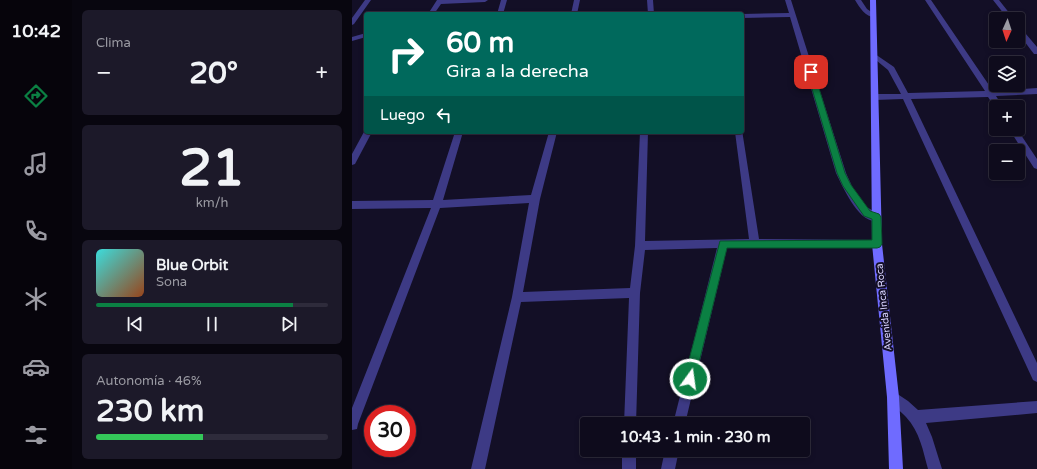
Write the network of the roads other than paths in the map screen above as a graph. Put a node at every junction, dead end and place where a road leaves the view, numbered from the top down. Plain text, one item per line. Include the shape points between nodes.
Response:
1 (368, 0) edge
2 (485, 0) edge
3 (504, 0) edge
4 (577, 0) edge
5 (650, 0) edge
6 (788, 0) edge
7 (858, 0) edge
8 (873, 0) edge
9 (928, 0) edge
10 (996, 0) edge
11 (439, 1) edge
12 (432, 12) edge
13 (501, 12) edge
14 (574, 12) edge
15 (651, 12) edge
16 (1005, 12) edge
17 (793, 15) junction
18 (744, 16) edge
19 (874, 16) junction
20 (352, 23) edge
21 (364, 35) edge
22 (1025, 37) edge
23 (352, 38) edge
24 (1037, 52) edge
25 (875, 56) junction
26 (1037, 91) edge
27 (990, 94) junction
28 (906, 96) junction
29 (875, 97) junction
30 (994, 100) edge
31 (367, 134) edge
32 (458, 134) edge
33 (552, 134) edge
34 (644, 134) edge
35 (739, 134) edge
36 (1018, 136) edge
37 (352, 162) edge
38 (1037, 166) edge
39 (534, 199) junction
40 (437, 204) junction
41 (352, 205) edge
42 (876, 217) junction
43 (755, 243) junction
44 (723, 244) junction
45 (877, 244) junction
46 (640, 246) junction
47 (635, 293) junction
48 (517, 297) junction
49 (1037, 376) edge
50 (893, 397) junction
51 (1037, 407) edge
52 (630, 417) edge
53 (681, 417) edge
54 (916, 417) junction
55 (352, 424) edge
56 (629, 457) edge
57 (671, 457) edge
58 (478, 469) edge
59 (629, 469) edge
60 (668, 469) edge
61 (896, 469) edge
62 (934, 469) edge

1 - 20 street
2 - 11 street
3 - 13 street
4 - 14 street
5 - 15 street
6 - 17 street
7 - 19 street via 865,10
8 - 19 street, Avenida Inca Roca
9 - 27 street
10 - 16 street
11 - 12 street
17 - 18 street
17 - 42 street via 841,173 859,203 867,213
19 - 25 street, Avenida Inca Roca
21 - 23 street
22 - 24 street
25 - 28 street via 891,69
25 - 29 street, Avenida Inca Roca
26 - 27 street
27 - 28 street
27 - 30 street
28 - 29 street
28 - 49 street
29 - 42 street, Avenida Inca Roca
31 - 37 street
32 - 40 street
33 - 39 street
34 - 46 street
35 - 43 street
36 - 38 street
39 - 40 street
39 - 48 street
40 - 41 street
40 - 55 street
42 - 45 street, Avenida Inca Roca
43 - 44 street
43 - 45 street
44 - 46 street
44 - 53 street
45 - 50 street, Avenida Inca Roca
46 - 47 street
47 - 48 street
47 - 52 street
48 - 58 street
50 - 54 street
50 - 61 street, Avenida Inca Roca
51 - 54 street
54 - 62 street via 925,435
56 - 59 street
57 - 60 street

